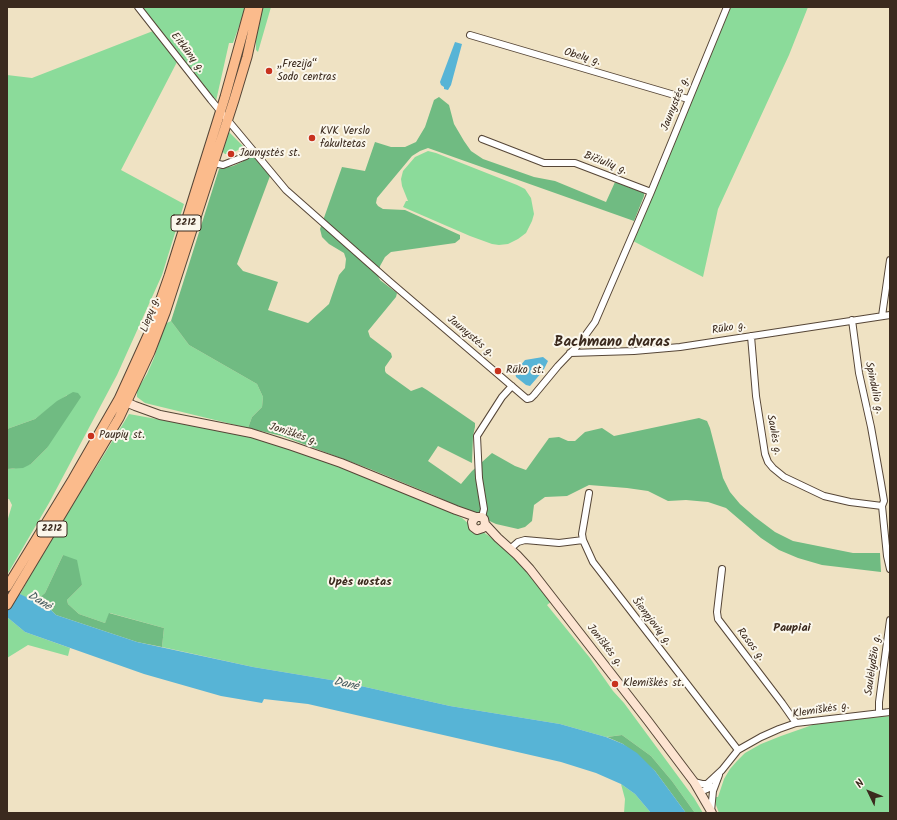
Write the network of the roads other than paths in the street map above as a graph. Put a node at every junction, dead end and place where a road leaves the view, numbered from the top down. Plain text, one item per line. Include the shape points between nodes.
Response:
1 (138, 7) edge
2 (250, 7) edge
3 (258, 7) edge
4 (727, 7) edge
5 (470, 35) dead end
6 (688, 99) junction
7 (221, 112) junction
8 (228, 120) junction
9 (482, 139) dead end
10 (252, 150) junction
11 (214, 163) junction
12 (651, 192) junction
13 (890, 260) edge
14 (890, 315) edge
15 (882, 316) junction
16 (852, 320) junction
17 (751, 336) junction
18 (570, 353) junction
19 (512, 386) junction
20 (123, 401) junction
21 (589, 493) dead end
22 (885, 502) edge
23 (479, 522) junction
24 (583, 540) junction
25 (510, 549) junction
26 (722, 569) dead end
27 (890, 569) edge
28 (21, 573) junction
29 (7, 587) edge
30 (7, 605) edge
31 (890, 620) edge
32 (890, 712) edge
33 (879, 713) junction
34 (796, 724) junction
35 (738, 750) junction
36 (722, 770) junction
37 (694, 782) junction
38 (707, 784) junction
39 (714, 786) junction
40 (700, 792) junction
41 (712, 812) edge

1 - 7 street, Eitkūnų g.
2 - 7 main road, Liepų g. / 2212
3 - 8 main road, Liepų g. / 2212 via 247,57
4 - 6 street, Jaunystės g.
5 - 6 street, Obelų g.
6 - 12 street, Jaunystės g.
7 - 8 street, Jaunystės g.
7 - 20 main road, Liepų g. / 2212 via 169,276
8 - 10 street, Jaunystės g.
8 - 11 main road, Liepų g. / 2212
9 - 12 street, Bičiulių g. via 544,162 575,163
10 - 11 street via 246,156 223,165
10 - 19 street, Jaunystės g. via 286,190
11 - 20 main road, Liepų g. / 2212 via 159,330 140,375
12 - 18 street, Jaunystės g. via 595,322
13 - 15 street
14 - 15 street, Rūko g.
15 - 16 street, Rūko g.
16 - 17 street, Rūko g.
16 - 22 street, Spindulio g. via 859,373
17 - 18 street, Rūko g. via 680,347
17 - 22 street, Saulės g. via 756,396 765,454 773,468 784,477 824,496 850,502
18 - 19 street, Jaunystės g. via 531,398 527,399
19 - 23 street via 477,436 479,478 484,509
20 - 23 main road, Joniškės g. via 160,415 251,433 286,443 428,498
20 - 28 main road, Liepų g. / 2212 via 73,479
21 - 24 street, Šienpjovių g.
22 - 27 street via 887,556
23 - 25 main road, Joniškės g.
24 - 25 street via 559,543 525,540
24 - 35 street, Šienpjovių g. via 599,571
25 - 37 main road, Joniškės g. via 530,569
26 - 34 street, Rasos g. via 718,619
28 - 29 main road, Liepų g. / 2212
28 - 30 main road, Liepų g. / 2212
31 - 33 street, Saulėlydžio g.
32 - 33 street, Klemiškės g.
33 - 34 street, Klemiškės g.
34 - 35 street, Klemiškės g. via 761,737
35 - 36 street, Klemiškės g.
36 - 38 street, Klemiškės g.
36 - 39 street, Klemiškės g.
37 - 38 street
37 - 40 main road, Joniškės g.
38 - 40 street, Klemiškės g.
39 - 40 street
39 - 41 street, Klemiškės g.
40 - 41 main road, Joniškės g.

